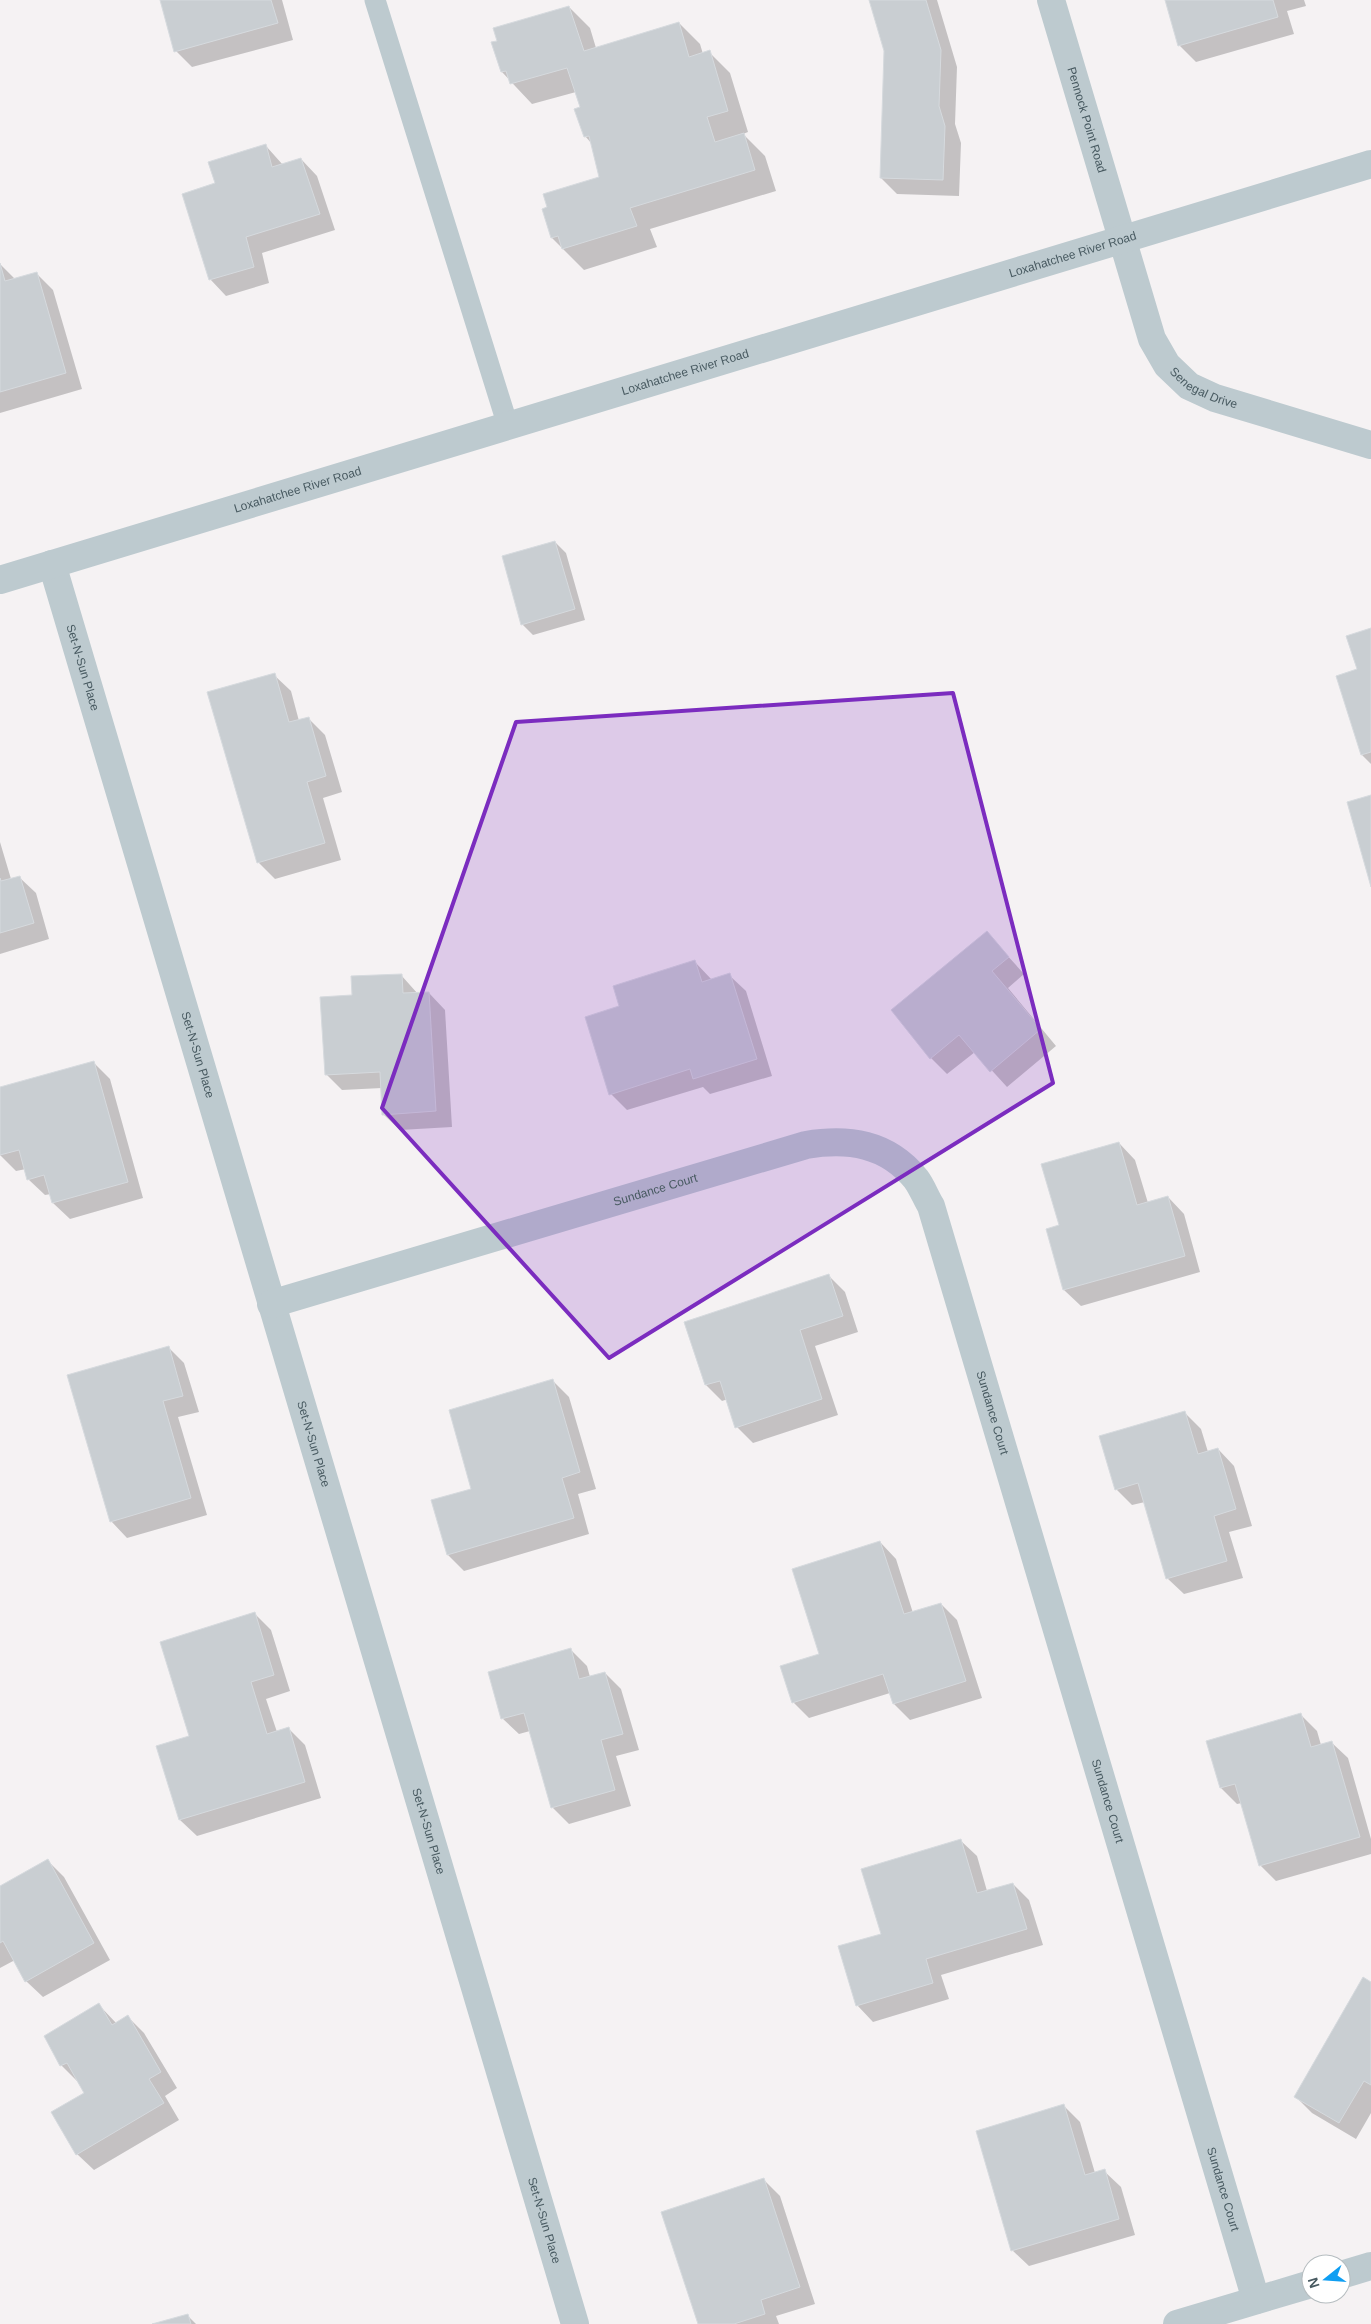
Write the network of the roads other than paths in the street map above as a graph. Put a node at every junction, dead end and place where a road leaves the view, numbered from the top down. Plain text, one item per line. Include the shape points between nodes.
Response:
1 (375, 0) edge
2 (1051, 0) edge
3 (1371, 164) edge
4 (1123, 240) junction
5 (508, 426) junction
6 (1371, 445) edge
7 (52, 564) junction
8 (0, 580) edge
9 (271, 1304) junction
10 (1371, 2266) edge
11 (1351, 2272) edge
12 (1301, 2287) edge
13 (1256, 2300) junction
14 (575, 2324) edge
15 (1177, 2324) edge

1 - 5 lane
2 - 4 street, Pennock Point Road
3 - 4 street, Loxahatchee River Road
4 - 5 street, Loxahatchee River Road
4 - 6 street, Senegal Drive via 1152,339 1167,365 1189,386 1215,398
5 - 7 street, Loxahatchee River Road
7 - 8 street, Loxahatchee River Road
7 - 9 street, Set-N-Sun Place
9 - 13 street, Sundance Court via 806,1144 834,1140 864,1145 892,1158 916,1179 931,1206
9 - 14 street, Set-N-Sun Place
10 - 11 street
12 - 13 street
13 - 15 street

